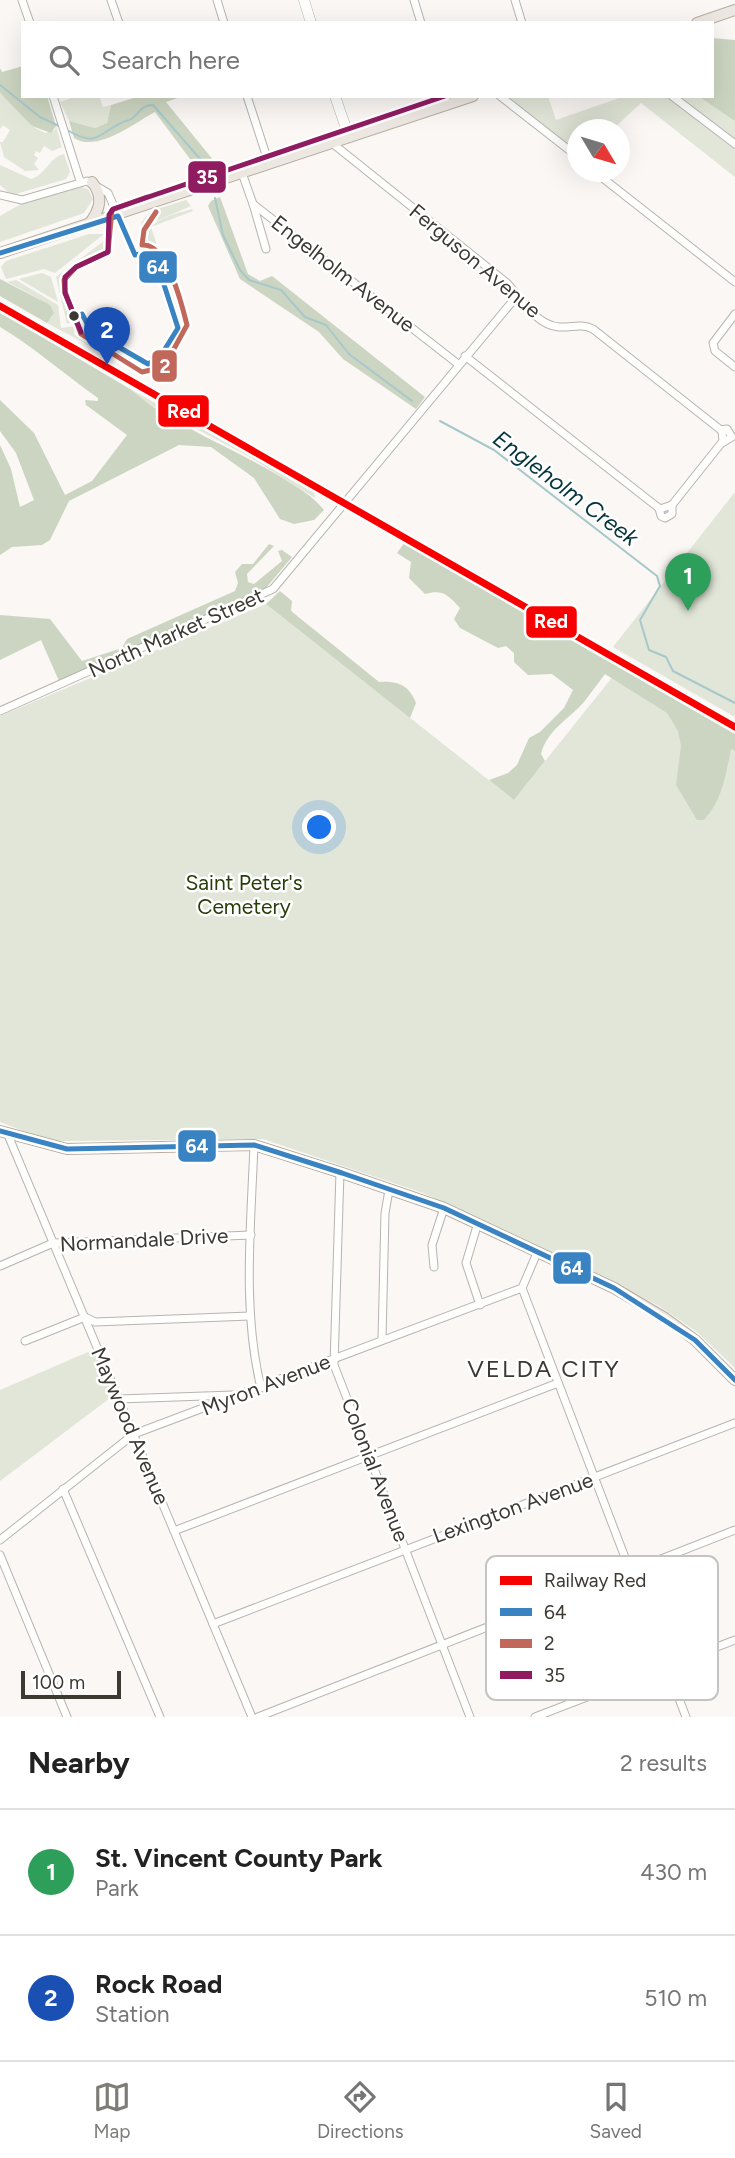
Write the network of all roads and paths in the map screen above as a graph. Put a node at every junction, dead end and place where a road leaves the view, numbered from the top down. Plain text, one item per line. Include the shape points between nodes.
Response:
1 (22, 0) edge
2 (111, 0) edge
3 (217, 0) edge
4 (304, 0) edge
5 (414, 0) edge
6 (515, 0) edge
7 (735, 10) edge
8 (29, 21) edge
9 (118, 21) edge
10 (223, 21) edge
11 (311, 21) edge
12 (420, 21) edge
13 (521, 21) edge
14 (703, 21) edge
15 (54, 98) edge
16 (248, 98) edge
17 (336, 98) edge
18 (503, 98) edge
19 (675, 98) edge
20 (445, 101) edge
21 (349, 138) junction
22 (331, 143) junction
23 (735, 144) edge
24 (567, 148) edge
25 (269, 164) junction
26 (242, 173) junction
27 (86, 182) junction
28 (608, 182) edge
29 (1, 199) edge
30 (253, 204) junction
31 (118, 216) junction
32 (89, 224) junction
33 (266, 249) dead end
34 (0, 253) edge
35 (735, 282) edge
36 (516, 297) junction
37 (735, 314) edge
38 (465, 356) junction
39 (458, 364) junction
40 (735, 367) edge
41 (0, 711) edge
42 (4, 1133) edge
43 (254, 1144) junction
44 (340, 1172) junction
45 (389, 1190) junction
46 (444, 1208) junction
47 (477, 1226) junction
48 (251, 1235) junction
49 (53, 1243) junction
50 (537, 1253) junction
51 (0, 1266) edge
52 (434, 1267) dead end
53 (522, 1288) junction
54 (480, 1305) junction
55 (250, 1316) junction
56 (85, 1317) junction
57 (382, 1339) junction
58 (25, 1341) dead end
59 (334, 1360) junction
60 (735, 1380) edge
61 (558, 1383) junction
62 (261, 1388) junction
63 (242, 1394) junction
64 (119, 1399) junction
65 (735, 1423) edge
66 (134, 1434) junction
67 (369, 1455) junction
68 (595, 1477) junction
69 (63, 1489) junction
70 (735, 1530) edge
71 (174, 1531) junction
72 (0, 1540) edge
73 (405, 1548) junction
74 (0, 1555) edge
75 (624, 1556) edge
76 (668, 1556) edge
77 (213, 1624) junction
78 (486, 1627) edge
79 (735, 1640) edge
80 (442, 1644) junction
81 (718, 1647) edge
82 (580, 1700) edge
83 (679, 1700) edge
84 (67, 1717) edge
85 (160, 1717) edge
86 (252, 1717) edge
87 (258, 1717) edge
88 (470, 1717) edge
89 (535, 1717) edge
90 (686, 1717) edge

1 - 8 street
2 - 9 street
3 - 10 street
4 - 11 street
5 - 12 street
6 - 13 street
7 - 14 main road
15 - 27 street
16 - 25 street
17 - 21 street
18 - 24 street
19 - 23 street
20 - 21 main road
21 - 22 main road
22 - 25 main road
22 - 36 street, Ferguson Avenue via 507,284
25 - 26 main road
26 - 30 street, Engelholm Avenue
26 - 31 main road
27 - 29 street via 22,200
27 - 31 street via 108,193
27 - 32 main road via 99,192 100,202
28 - 35 street
30 - 33 street
30 - 39 street, Engelholm Avenue
31 - 32 main road
32 - 34 main road
36 - 38 street, North Market Street
36 - 38 street, Ferguson Avenue via 551,325 593,329 722,436 665,507
37 - 40 street via 713,343 715,351
38 - 39 street, North Market Street
39 - 41 street, North Market Street via 273,589
42 - 43 main road via 67,1149
42 - 49 street, Maywood Avenue
43 - 44 main road
43 - 48 street
44 - 45 main road
44 - 59 street, Colonial Avenue
45 - 46 main road
45 - 57 street
46 - 47 main road
46 - 52 street via 432,1245
47 - 50 main road
47 - 54 street via 467,1264
48 - 49 street, Normandale Drive
48 - 55 street
49 - 51 street, Normandale Drive
49 - 56 street, Maywood Avenue
50 - 53 street
50 - 60 main road via 614,1288 665,1318
53 - 54 street, Myron Avenue
53 - 61 street
54 - 57 street, Myron Avenue
55 - 56 street via 95,1322
55 - 62 street
56 - 58 street
56 - 64 street, Maywood Avenue
57 - 59 street, Myron Avenue
59 - 62 street, Myron Avenue
59 - 67 street, Colonial Avenue
61 - 67 street
61 - 68 street
62 - 63 street, Myron Avenue
63 - 64 street
63 - 66 street, Myron Avenue
64 - 66 street, Maywood Avenue
65 - 68 street, Lexington Avenue
66 - 69 street, Myron Avenue
66 - 71 street, Maywood Avenue
67 - 71 street
67 - 73 street, Colonial Avenue
68 - 73 street, Lexington Avenue
68 - 75 street
69 - 72 street, Myron Avenue
69 - 85 street
70 - 76 street
71 - 77 street, Maywood Avenue
73 - 77 street, Lexington Avenue
73 - 80 street, Colonial Avenue
74 - 84 street
77 - 86 street, Maywood Avenue
78 - 80 street
79 - 81 street
80 - 87 street
80 - 88 street, Colonial Avenue
82 - 89 street
83 - 90 street

